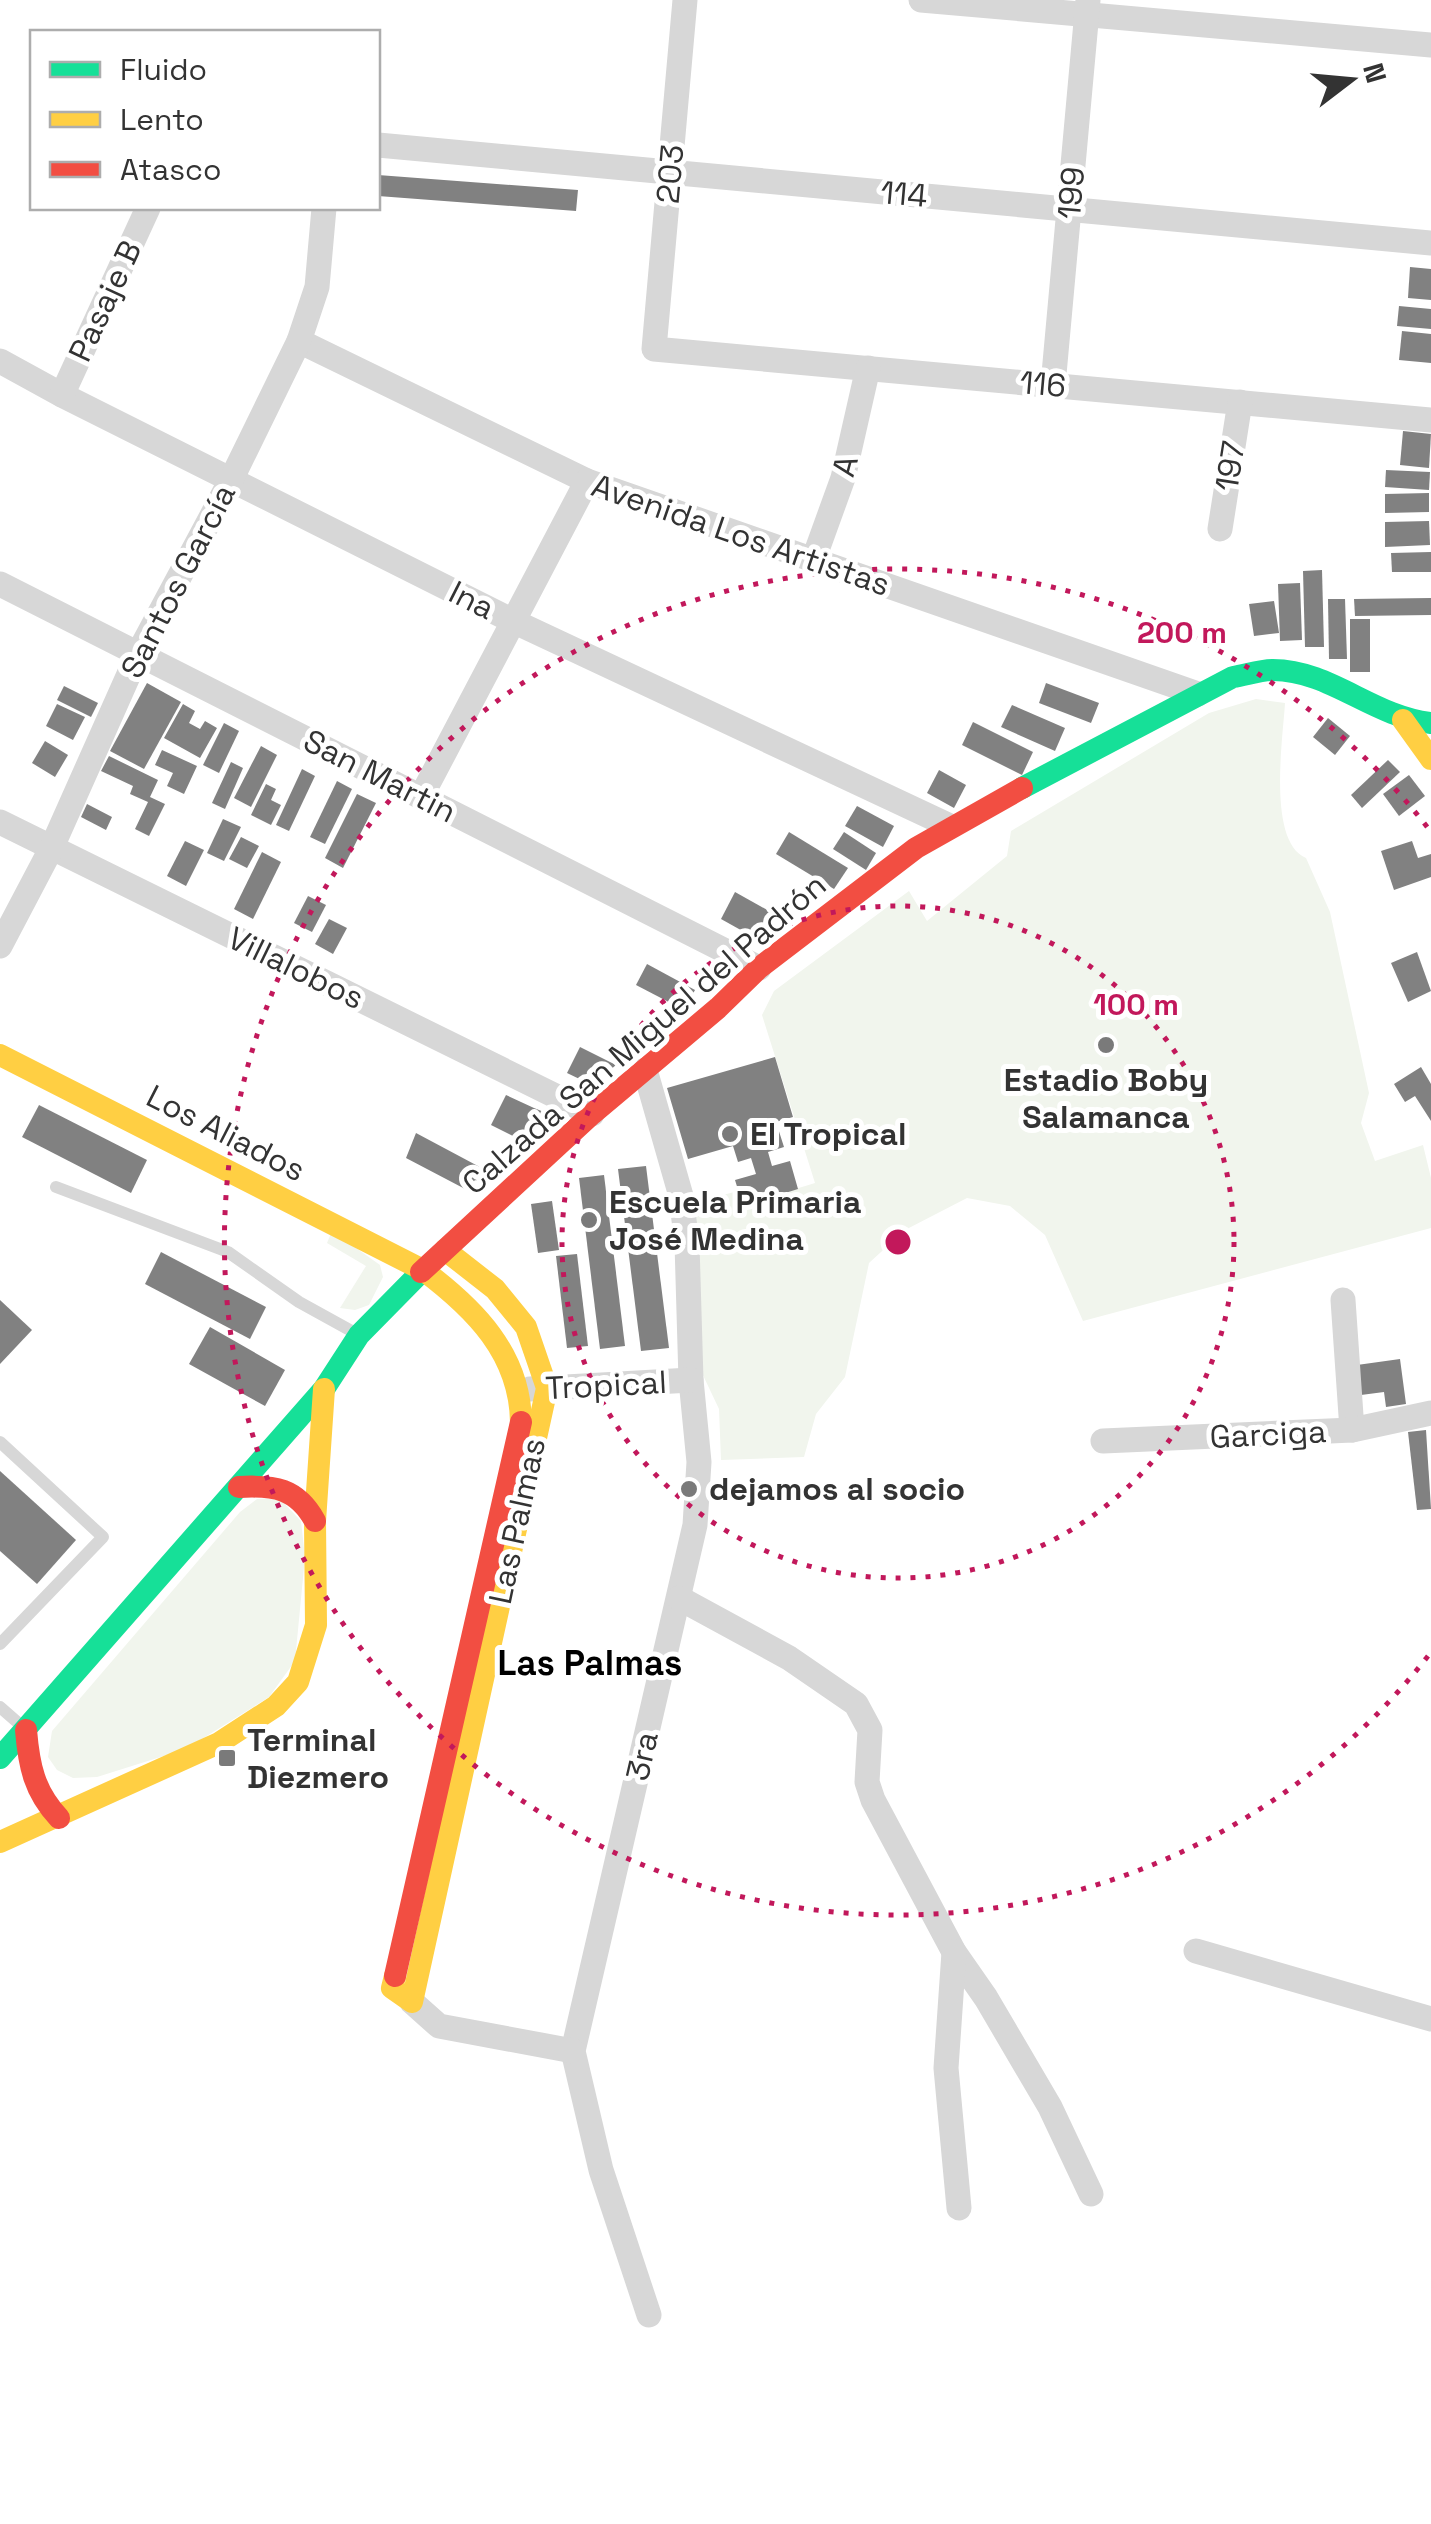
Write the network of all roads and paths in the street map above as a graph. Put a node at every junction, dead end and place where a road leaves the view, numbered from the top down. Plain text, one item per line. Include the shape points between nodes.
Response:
1 (686, 0) edge
2 (921, 0) edge
3 (1088, 7) edge
4 (1431, 46) edge
5 (380, 144) edge
6 (670, 172) junction
7 (1070, 209) junction
8 (147, 210) edge
9 (324, 210) edge
10 (1431, 243) edge
11 (299, 341) junction
12 (654, 348) joint
13 (0, 361) edge
14 (868, 368) junction
15 (1053, 385) junction
16 (62, 395) junction
17 (1240, 402) junction
18 (1431, 420) edge
19 (231, 480) junction
20 (587, 482) junction
21 (1220, 529) dead end
22 (813, 561) junction
23 (0, 584) edge
24 (515, 622) junction
25 (138, 654) junction
26 (1198, 694) junction
27 (1430, 711) edge
28 (1396, 716) junction
29 (1431, 759) edge
30 (421, 797) junction
31 (0, 822) edge
32 (950, 826) junction
33 (52, 847) junction
34 (0, 946) edge
35 (759, 968) junction
36 (0, 1055) edge
37 (645, 1070) junction
38 (592, 1114) junction
39 (56, 1187) dead end
40 (445, 1250) junction
41 (424, 1270) junction
42 (1343, 1300) dead end
43 (359, 1336) junction
44 (691, 1380) junction
45 (546, 1388) junction
46 (324, 1389) junction
47 (520, 1390) junction
48 (1431, 1414) edge
49 (1352, 1430) junction
50 (1103, 1441) dead end
51 (0, 1442) edge
52 (239, 1487) junction
53 (316, 1521) junction
54 (679, 1598) junction
55 (0, 1618) edge
56 (13, 1630) junction
57 (0, 1644) edge
58 (0, 1706) edge
59 (26, 1730) junction
60 (0, 1758) edge
61 (59, 1818) junction
62 (0, 1842) edge
63 (1196, 1951) dead end
64 (954, 1952) junction
65 (412, 2002) junction
66 (1431, 2020) edge
67 (573, 2051) junction
68 (1091, 2194) dead end
69 (959, 2208) dead end
70 (649, 2315) dead end

1 - 6 street, 203
2 - 3 street
3 - 4 street
3 - 7 street, 199
5 - 6 street, 114
6 - 7 street, 114
6 - 12 street, 203
7 - 10 street, 114
7 - 15 street, 199
8 - 16 street, Pasaje B
9 - 11 street, Santos García via 317,287
11 - 19 street, Santos García
11 - 20 street, Avenida Los Artistas
12 - 14 street, 116
13 - 16 street, Ina
14 - 15 street, 116
14 - 22 street, A via 843,478
15 - 17 street, 116
16 - 19 street, Ina
17 - 18 street, 116
17 - 21 street, 197
19 - 24 street, Ina
19 - 25 street, Santos García
20 - 22 street, Avenida Los Artistas
20 - 24 street
22 - 26 street, Avenida Los Artistas
23 - 25 street, San Martin
24 - 30 street
24 - 32 street, Ina
25 - 30 street, San Martin
25 - 33 street, Santos García
26 - 28 main road, Calzada San Miguel del Padrón via 1233,677 1271,670 1320,678
26 - 32 main road, Calzada San Miguel del Padrón
27 - 28 main road via 1417,707
28 - 29 main road
30 - 35 street, San Martin
31 - 33 street, Villalobos
32 - 35 main road, Calzada San Miguel del Padrón
33 - 34 street, Santos García
33 - 38 street, Villalobos
35 - 37 main road, Calzada San Miguel del Padrón
36 - 41 main road, Los Aliados
37 - 38 main road, Calzada San Miguel del Padrón
37 - 44 street, 3ra via 688,1244
38 - 40 main road, Calzada San Miguel del Padrón
39 - 43 lane via 228,1252
40 - 41 main road, Calzada San Miguel del Padrón
40 - 45 main road via 495,1288 526,1326
41 - 43 main road, Calzada San Miguel del Padrón
41 - 47 main road, Las Palmas via 465,1300 510,1361
42 - 49 street
43 - 46 main road, Calzada San Miguel del Padrón
44 - 45 street, Tropical
44 - 54 street, 3ra via 699,1462 696,1525
45 - 47 street, Tropical
45 - 65 main road, Las Palmas
46 - 52 main road, Calzada San Miguel del Padrón
46 - 53 main road, Calzada San Miguel del Padrón
47 - 65 main road, Las Palmas via 522,1420 392,1988
48 - 49 street, Garciga
49 - 50 street, Garciga
51 - 56 lane via 102,1537
52 - 53 main road via 293,1492
52 - 59 main road, Calzada San Miguel del Padrón
53 - 61 main road, Calzada San Miguel del Padrón via 316,1624 298,1682 276,1706 219,1743
54 - 64 street via 789,1658 856,1704 870,1730 867,1782 873,1800
54 - 67 street, 3ra
55 - 56 lane
56 - 57 lane
58 - 59 lane
59 - 60 main road, Calzada San Miguel del Padrón
59 - 61 main road via 33,1784
61 - 62 main road, Calzada San Miguel del Padrón
63 - 66 street
64 - 68 street via 1050,2108
64 - 69 street via 946,2068
65 - 67 street via 440,2026
67 - 70 street, 3ra via 601,2170

